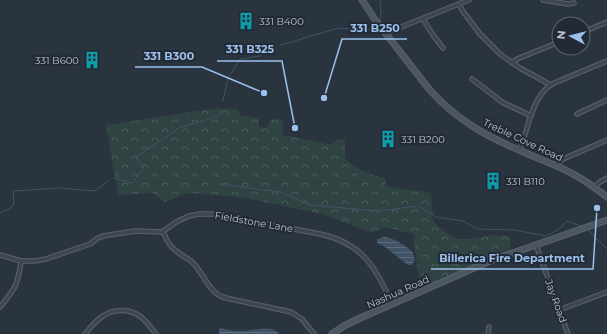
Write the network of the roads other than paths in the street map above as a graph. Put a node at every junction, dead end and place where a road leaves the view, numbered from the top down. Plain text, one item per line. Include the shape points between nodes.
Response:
1 (362, 0) edge
2 (470, 0) edge
3 (543, 0) edge
4 (574, 3) dead end
5 (459, 4) junction
6 (423, 18) junction
7 (607, 22) edge
8 (591, 29) edge
9 (386, 35) junction
10 (551, 45) edge
11 (443, 48) dead end
12 (607, 61) edge
13 (512, 63) junction
14 (472, 78) dead end
15 (551, 85) junction
16 (607, 100) edge
17 (577, 114) dead end
18 (531, 116) junction
19 (607, 140) edge
20 (519, 150) junction
21 (555, 165) junction
22 (607, 178) edge
23 (594, 187) junction
24 (607, 197) edge
25 (607, 220) edge
26 (163, 232) junction
27 (536, 245) junction
28 (0, 255) edge
29 (21, 261) junction
30 (607, 292) edge
31 (392, 304) junction
32 (0, 307) edge
33 (559, 310) junction
34 (489, 327) dead end
35 (85, 334) edge
36 (156, 334) edge
37 (314, 334) edge
38 (332, 334) edge
39 (488, 334) edge
40 (568, 334) edge

1 - 9 main road, Treble Cove Road
2 - 5 street
3 - 4 street
5 - 6 street
5 - 13 street via 480,34
6 - 9 street
6 - 11 street
7 - 8 street
9 - 20 main road, Treble Cove Road via 430,89 459,117 497,141
10 - 13 street
12 - 15 street
13 - 15 street
14 - 18 street via 502,102
15 - 18 street via 542,94
16 - 17 street
18 - 20 street
19 - 21 street
20 - 21 main road, Treble Cove Road
21 - 23 main road, Treble Cove Road
22 - 23 street
23 - 24 main road, Treble Cove Road
25 - 27 main road, Nashua Road
26 - 29 street via 135,231 103,236 90,244 46,259
26 - 31 street, Fieldstone Lane via 189,216 214,214 332,237 352,247 366,259 381,279
26 - 37 street via 171,247 194,263 221,297 291,312 302,319
27 - 31 main road, Nashua Road via 490,261
27 - 33 street, Jay Road
28 - 29 street
29 - 32 street via 13,291
30 - 33 street
31 - 38 main road, Nashua Road
33 - 40 street, Jay Road
34 - 39 street
35 - 36 street via 102,316 120,310 138,315

